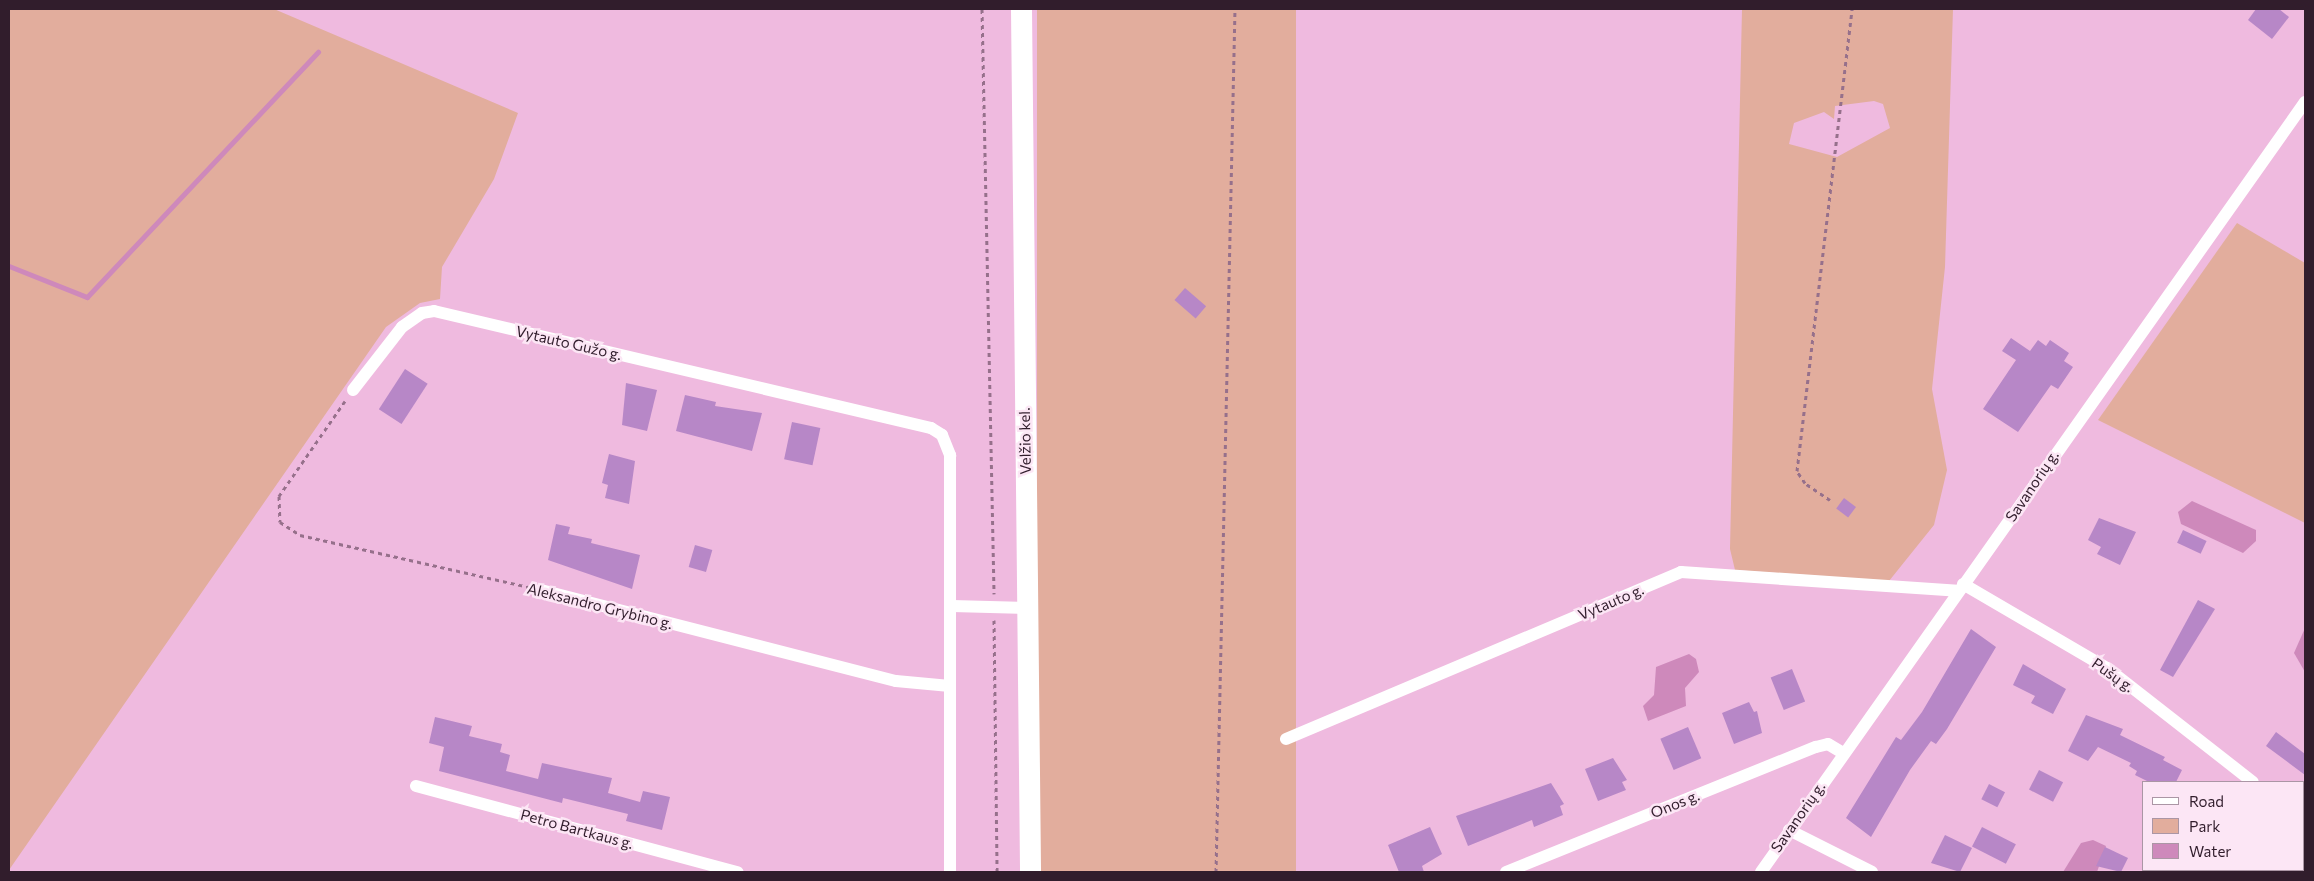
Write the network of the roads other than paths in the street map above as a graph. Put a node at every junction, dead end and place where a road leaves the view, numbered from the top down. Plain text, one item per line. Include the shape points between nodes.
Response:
1 (1021, 9) edge
2 (2305, 102) edge
3 (353, 390) road end
4 (1960, 587) junction
5 (541, 590) road end
6 (952, 606) junction
7 (1027, 608) junction
8 (950, 686) junction
9 (1286, 739) dead end
10 (1843, 753) junction
11 (2252, 781) edge
12 (416, 786) dead end
13 (1788, 830) junction
14 (738, 872) edge
15 (950, 872) edge
16 (1030, 872) edge
17 (1506, 872) edge
18 (1761, 872) edge
19 (1872, 872) edge

1 - 7 main road, Velžio kel.
2 - 4 street, Savanorių g.
3 - 6 street, Vytauto Gužo g. via 402,327 422,313 434,311 931,428 942,435 950,455
4 - 9 street, Vytauto g. via 1681,572
4 - 10 street, Savanorių g.
4 - 11 street, Pušų g. via 2107,668
5 - 8 street, Aleksandro Grybino g. via 896,681
6 - 7 street
6 - 8 street
7 - 16 main road, Velžio kel.
8 - 15 street
10 - 13 street, Savanorių g.
10 - 17 street, Onos g. via 1828,744 1816,747
12 - 14 street, Petro Bartkaus g.
13 - 18 street, Savanorių g.
13 - 19 street

